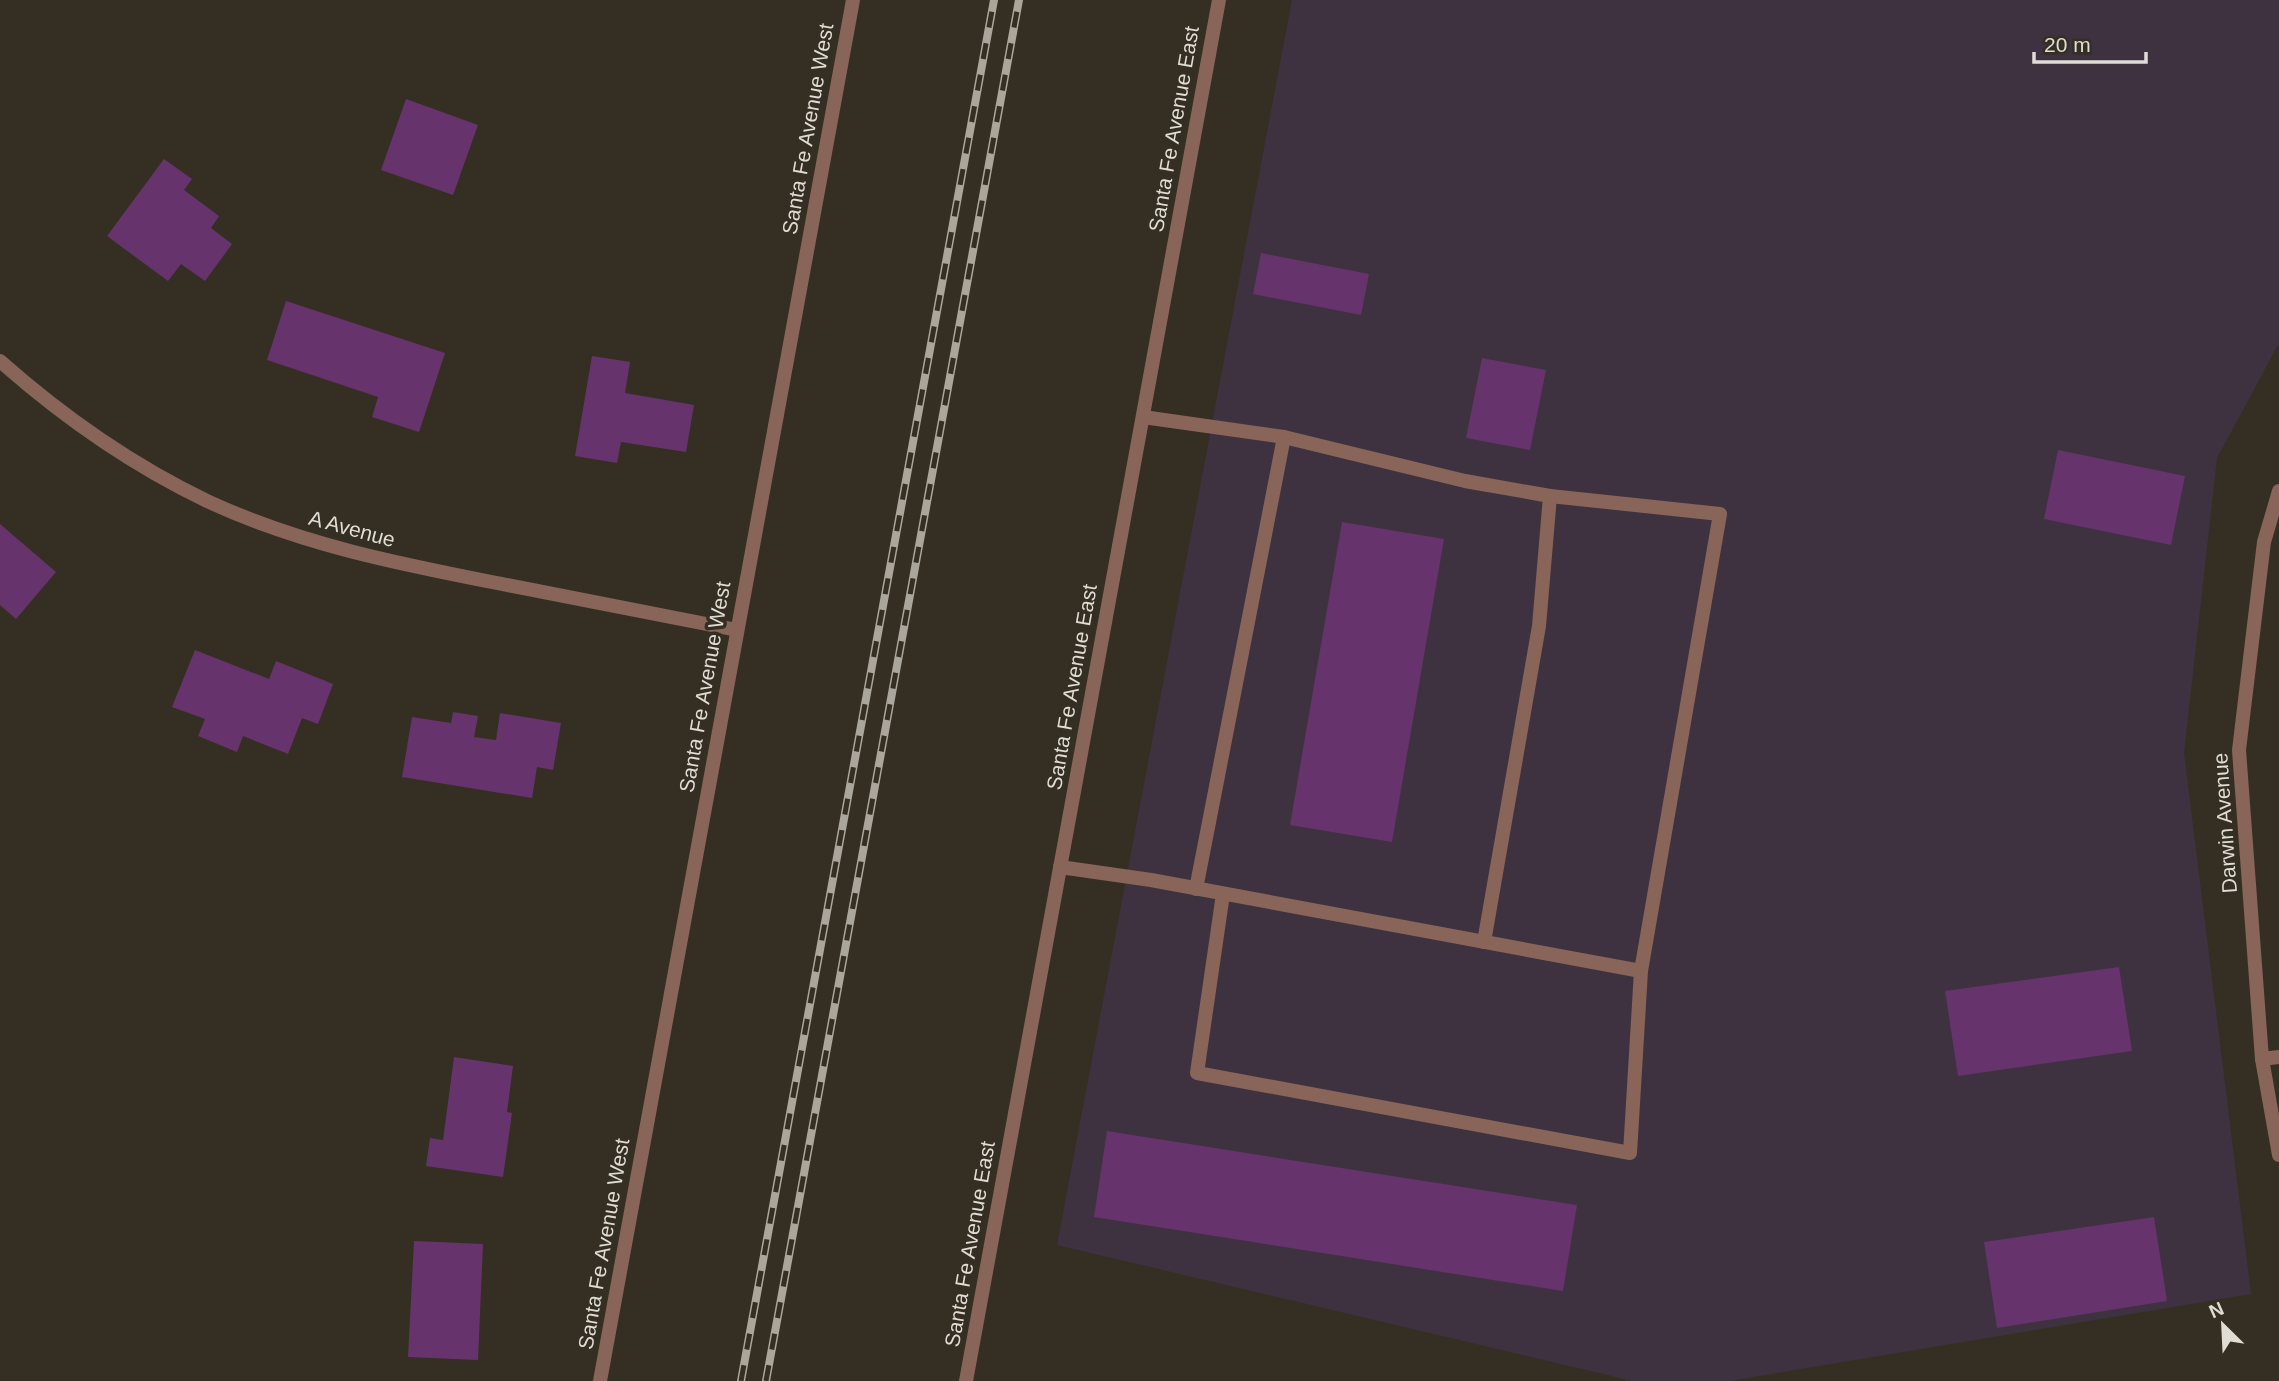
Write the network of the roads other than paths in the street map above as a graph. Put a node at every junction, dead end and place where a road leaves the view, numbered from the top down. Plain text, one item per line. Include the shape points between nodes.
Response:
1 (853, 0) edge
2 (1219, 0) edge
3 (0, 362) edge
4 (1143, 417) junction
5 (1284, 437) junction
6 (2279, 491) edge
7 (1550, 496) junction
8 (737, 630) junction
9 (1060, 867) junction
10 (1196, 889) junction
11 (1223, 894) junction
12 (1484, 942) junction
13 (1641, 971) junction
14 (2279, 1057) edge
15 (2262, 1059) junction
16 (2279, 1155) edge
17 (600, 1381) edge
18 (966, 1381) edge

1 - 8 street, Santa Fe Avenue West
2 - 4 street, Santa Fe Avenue East
3 - 8 street, A Avenue via 135,461 206,500 284,532 368,557
4 - 5 street
4 - 9 street, Santa Fe Avenue East
5 - 7 street via 1465,481
5 - 10 street
6 - 15 street, Darwin Avenue via 2263,542 2239,750
7 - 12 street via 1539,626
7 - 13 street via 1720,514
8 - 17 street, Santa Fe Avenue West
9 - 10 street
9 - 18 street, Santa Fe Avenue East
10 - 11 street
11 - 12 street
11 - 13 street via 1197,1073 1630,1153
12 - 13 street
14 - 15 street
15 - 16 street, Darwin Avenue

